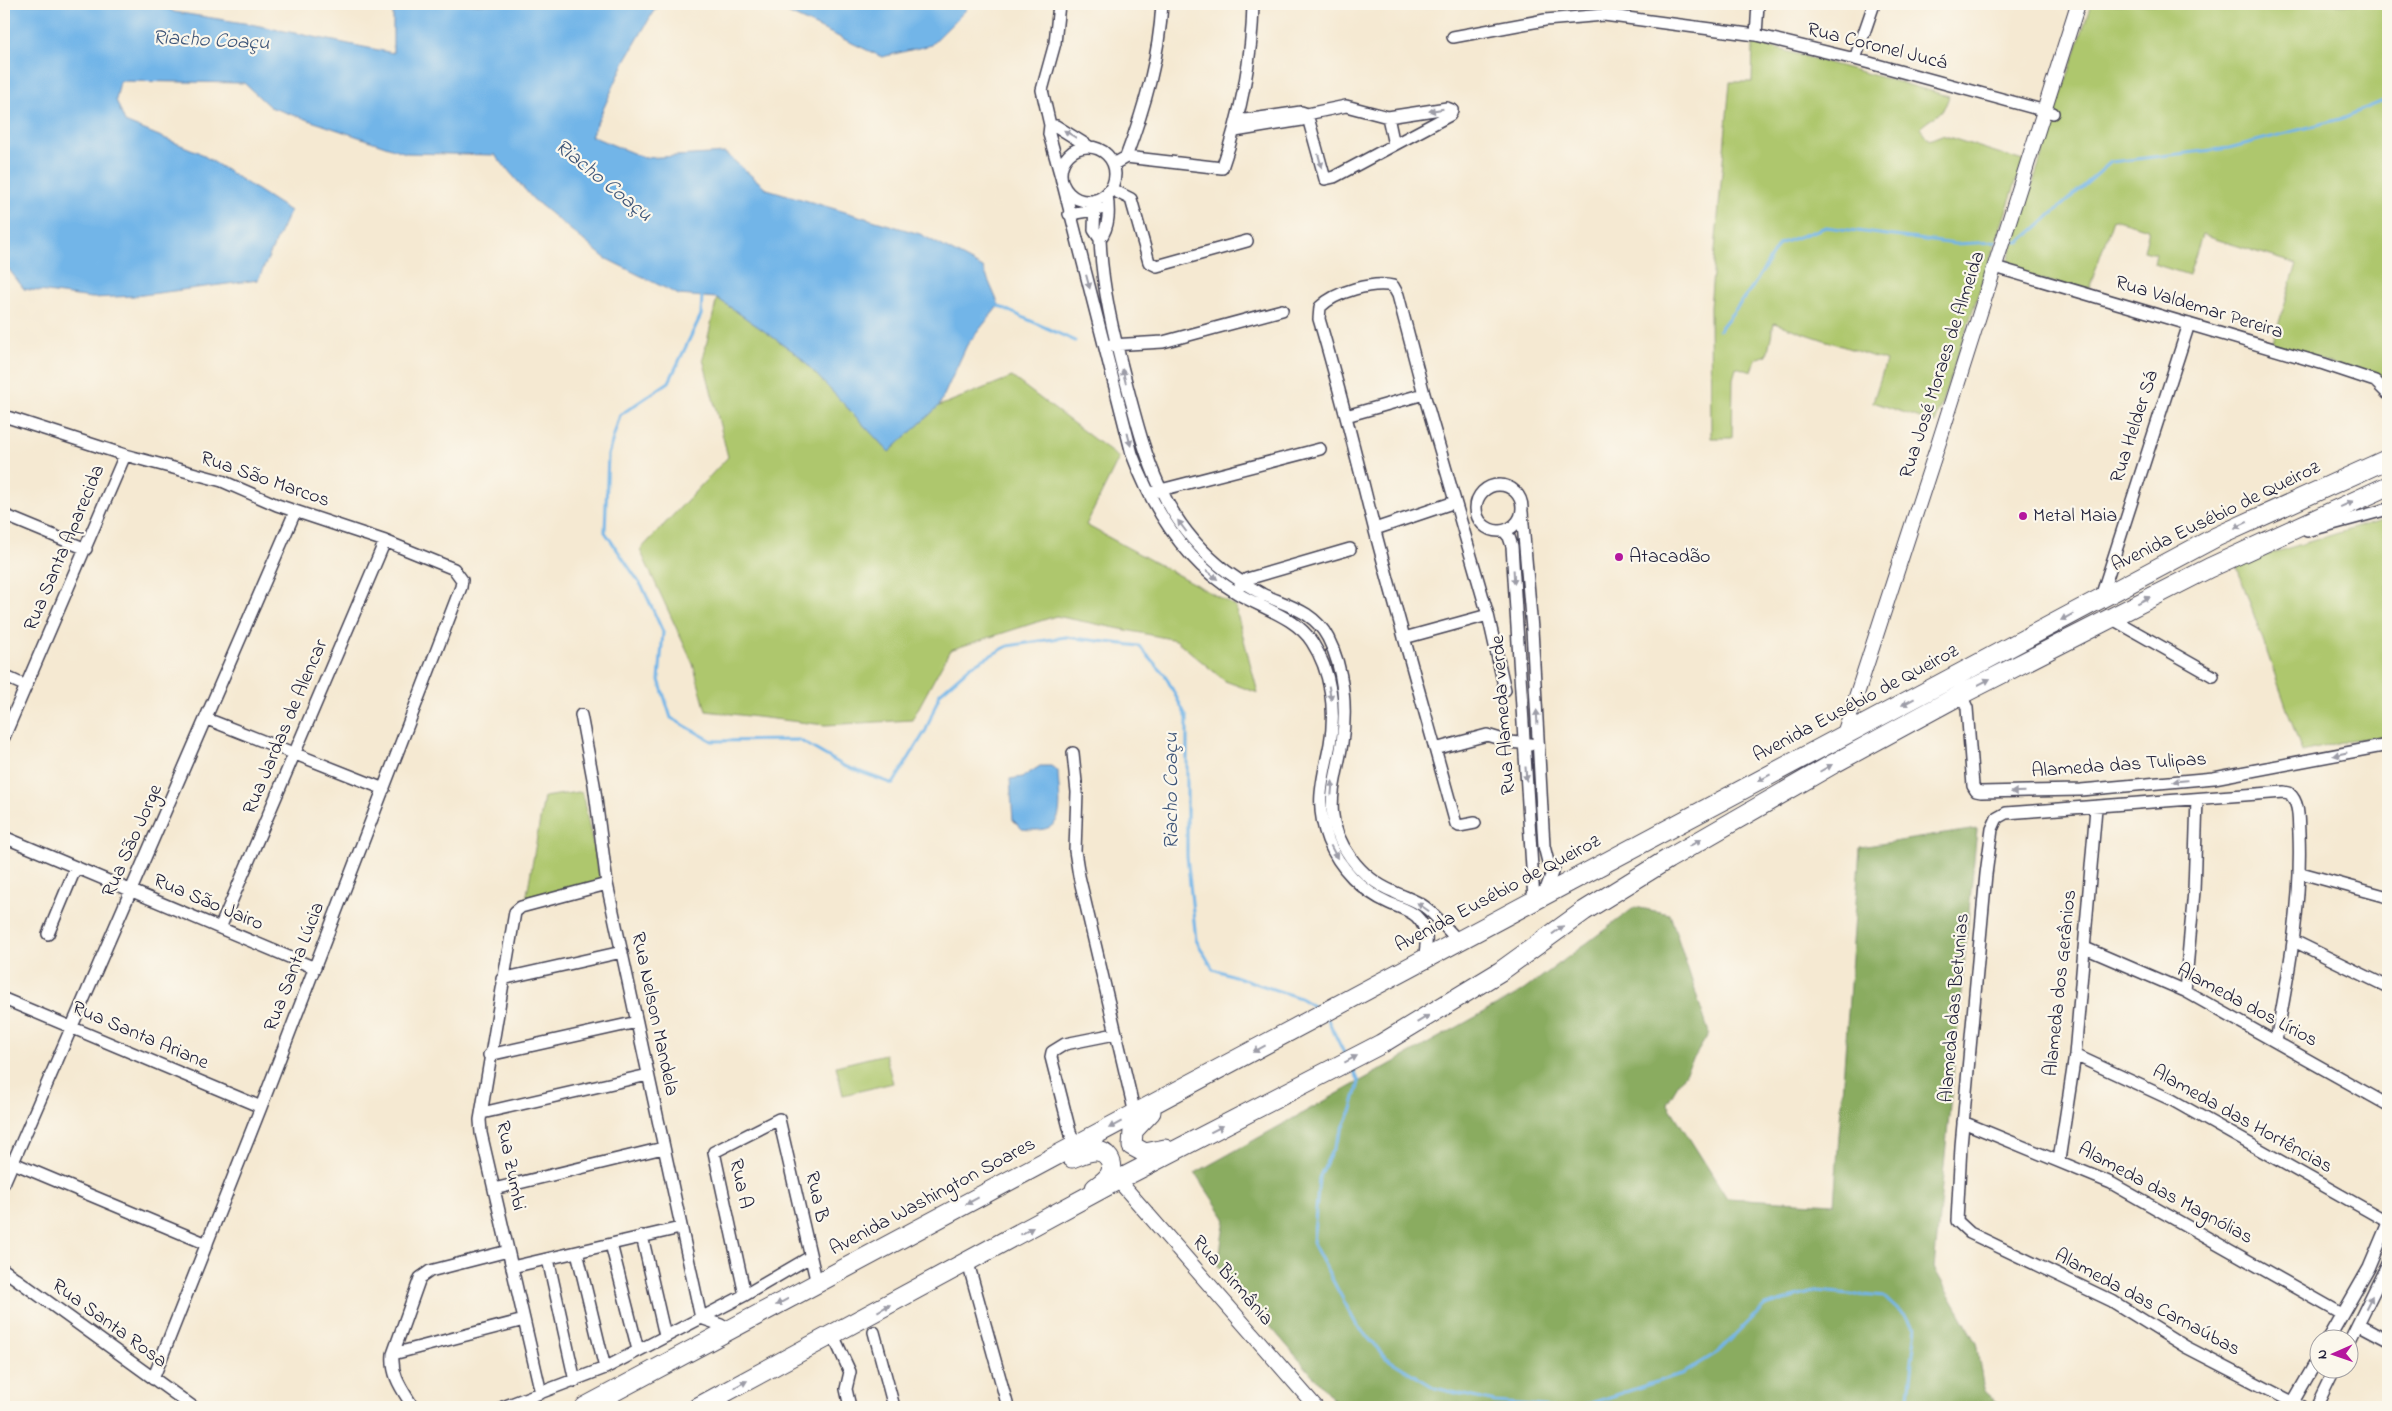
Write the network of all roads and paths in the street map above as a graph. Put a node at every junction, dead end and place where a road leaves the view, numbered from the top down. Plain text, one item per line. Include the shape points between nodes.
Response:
1 (1059, 4) edge
2 (1162, 4) edge
3 (1253, 4) edge
4 (1758, 4) edge
5 (1874, 4) edge
6 (2078, 4) edge
7 (2087, 4) edge
8 (1756, 35) junction
9 (1453, 37) dead end
10 (1855, 59) junction
11 (2048, 112) junction
12 (1307, 114) junction
13 (1238, 118) junction
14 (1388, 118) junction
15 (1050, 125) junction
16 (1235, 131) junction
17 (1394, 145) junction
18 (1088, 146) junction
19 (1126, 157) junction
20 (1114, 164) junction
21 (1062, 181) junction
22 (1109, 196) junction
23 (1095, 206) junction
24 (1069, 214) junction
25 (1247, 241) dead end
26 (1100, 244) junction
27 (1080, 253) junction
28 (1999, 268) junction
29 (1282, 310) dead end
30 (2189, 324) junction
31 (1110, 346) junction
32 (1424, 394) junction
33 (2388, 394) edge
34 (4, 416) edge
35 (1346, 416) junction
36 (1320, 448) dead end
37 (125, 455) junction
38 (2388, 459) edge
39 (2388, 486) edge
40 (1160, 490) junction
41 (1148, 493) junction
42 (1455, 502) junction
43 (2388, 509) edge
44 (295, 512) junction
45 (1522, 512) junction
46 (4, 515) edge
47 (1375, 528) junction
48 (1504, 531) junction
49 (385, 541) junction
50 (2254, 545) junction
51 (86, 549) junction
52 (1350, 549) dead end
53 (454, 569) joint
54 (1239, 587) junction
55 (2100, 600) junction
56 (1292, 606) junction
57 (1309, 615) junction
58 (1488, 615) junction
59 (2109, 617) junction
60 (1287, 620) junction
61 (1300, 628) junction
62 (1404, 638) junction
63 (1329, 639) junction
64 (1879, 641) junction
65 (1315, 647) junction
66 (1337, 662) junction
67 (1324, 667) junction
68 (4, 676) edge
69 (2213, 676) dead end
70 (26, 686) junction
71 (1937, 686) junction
72 (1505, 690) dead end
73 (1962, 694) junction
74 (582, 715) dead end
75 (207, 719) junction
76 (1872, 721) junction
77 (1843, 737) junction
78 (4, 738) edge
79 (1524, 744) junction
80 (1539, 744) junction
81 (2388, 744) edge
82 (1435, 749) junction
83 (1074, 753) dead end
84 (296, 754) junction
85 (384, 790) junction
86 (2197, 799) junction
87 (2096, 808) junction
88 (1475, 823) dead end
89 (4, 837) edge
90 (76, 867) junction
91 (2301, 873) junction
92 (607, 884) junction
93 (132, 891) junction
94 (1539, 897) junction
95 (2388, 897) edge
96 (220, 928) junction
97 (48, 934) dead end
98 (1458, 940) junction
99 (2294, 940) junction
100 (2085, 948) junction
101 (622, 952) junction
102 (1424, 959) junction
103 (315, 968) junction
104 (502, 979) junction
105 (2388, 987) edge
106 (2185, 992) junction
107 (4, 999) edge
108 (637, 1022) junction
109 (1302, 1026) joint
110 (72, 1028) junction
111 (1115, 1034) junction
112 (2276, 1042) junction
113 (489, 1055) junction
114 (2074, 1055) junction
115 (648, 1075) junction
116 (1164, 1099) junction
117 (2388, 1105) edge
118 (261, 1107) junction
119 (482, 1113) junction
120 (1135, 1114) junction
121 (778, 1119) joint
122 (1963, 1122) junction
123 (1186, 1144) junction
124 (1074, 1147) junction
125 (663, 1148) junction
126 (1052, 1159) junction
127 (2059, 1160) junction
128 (8, 1161) edge
129 (1118, 1180) junction
130 (4, 1183) edge
131 (494, 1189) junction
132 (1077, 1203) junction
133 (1956, 1212) joint
134 (2388, 1222) edge
135 (680, 1228) junction
136 (642, 1236) junction
137 (208, 1244) junction
138 (611, 1244) junction
139 (508, 1251) junction
140 (577, 1252) junction
141 (810, 1257) junction
142 (548, 1259) junction
143 (968, 1263) junction
144 (2388, 1263) edge
145 (512, 1267) junction
146 (2368, 1268) junction
147 (4, 1270) edge
148 (2382, 1274) junction
149 (817, 1284) junction
150 (745, 1295) junction
151 (2342, 1314) junction
152 (700, 1318) junction
153 (524, 1320) junction
154 (2358, 1324) junction
155 (688, 1325) junction
156 (2334, 1328) edge
157 (2356, 1328) edge
158 (874, 1332) dead end
159 (724, 1334) junction
160 (833, 1335) junction
161 (665, 1336) junction
162 (2388, 1340) edge
163 (698, 1347) junction
164 (638, 1350) junction
165 (393, 1354) junction
166 (605, 1368) junction
167 (2310, 1378) edge
168 (2330, 1378) edge
169 (153, 1379) junction
170 (575, 1381) junction
171 (541, 1393) junction
172 (2298, 1405) edge
173 (193, 1407) edge
174 (412, 1407) edge
175 (503, 1407) edge
176 (585, 1407) edge
177 (698, 1407) edge
178 (850, 1407) edge
179 (894, 1407) edge
180 (1008, 1407) edge
181 (1316, 1407) edge
182 (2316, 1407) edge

1 - 15 street via 1055,43 1042,90
2 - 19 street via 1150,86
3 - 13 street via 1248,73
4 - 8 street
5 - 10 street
6 - 11 street, Rua José Moraes de Almeida
7 - 11 street, Rua José Moraes de Almeida
8 - 9 street, Rua Coronel Jucá via 1597,14
8 - 10 street, Rua Coronel Jucá
10 - 11 street, Rua Coronel Jucá
11 - 28 street, Rua José Moraes de Almeida
12 - 13 street
12 - 14 street via 1346,106
12 - 16 street via 1302,120
12 -> 17 street via 1325,179
13 - 16 street
14 - 17 street
17 -> 14 street via 1450,115 1452,110 1447,108
18 -> 15 street
15 - 21 street via 1049,134
16 - 19 street via 1222,168
18 - 20 street via 1101,149
18 - 21 street via 1070,154 1063,164
19 - 20 street
20 - 22 street via 1115,177
21 - 23 street via 1076,198
21 - 24 street
22 - 23 street
22 - 25 street via 1131,199 1149,262 1157,266
22 - 26 street via 1107,230
23 - 24 street
23 - 26 street via 1094,230
24 - 27 street
26 - 27 street
26 - 31 street
27 -> 31 street
28 - 30 street, Rua Valdemar Pereira
28 - 64 street, Rua José Moraes de Almeida
29 - 31 street via 1163,342
30 - 33 street, Rua Valdemar Pereira via 2375,381
30 - 55 street, Rua Helder Sá
40 -> 31 street
31 -> 41 street via 1132,454
32 - 35 street
32 - 35 street via 1396,289 1384,283 1370,284 1331,299 1320,307 1318,313
32 - 42 street
34 - 37 street, Rua São Marcos
35 - 47 street
36 - 40 street
37 - 44 street, Rua São Marcos via 222,481
37 - 51 street, Rua Santa Aparecida
38 -> 55 highway, Avenida Eusébio de Queiroz via 2216,537
50 -> 39 highway, Avenida Eusébio de Queiroz
40 - 41 street
54 -> 40 street via 1195,542
41 -> 54 street via 1164,522 1186,550 1212,575
42 - 47 street
42 - 58 street
43 - 50 street
44 - 49 street, Rua São Marcos
44 - 75 street, Rua São Jorge
45 - 48 street via 1518,521
45 - 48 street via 1520,500 1512,489 1498,485 1484,491 1476,504 1478,518 1489,529
80 -> 45 street, Rua Alameda verde
46 - 51 street
47 - 62 street
48 -> 79 street, Rua Alameda verde via 1512,546
49 - 53 street, Rua São Marcos
49 - 84 street, Rua Jardas de Alencar
59 -> 50 highway, Avenida Eusébio de Queiroz
51 - 70 street, Rua Santa Aparecida
52 - 54 street via 1247,579
53 - 85 street, Rua Santa Lúcia via 461,576 461,587
54 - 56 street
54 - 60 street
55 -> 71 highway, Avenida Eusébio de Queiroz
56 - 57 street
56 - 60 street via 1287,611
57 - 61 street
57 - 63 street
58 - 62 street
58 - 72 street
59 - 69 street
73 -> 59 highway, Avenida Eusébio de Queiroz
60 - 61 street
61 - 65 street
62 - 82 street
63 - 65 street
63 - 66 street
64 - 76 street, Rua José Moraes de Almeida via 1862,702 1866,717
64 - 77 street, Rua José Moraes de Almeida
65 - 67 street
66 - 67 street via 1330,668
98 -> 66 street via 1424,906 1384,888 1366,874 1340,837 1333,816 1331,794 1344,712
67 -> 102 street via 1332,697 1330,743 1320,793 1327,836 1341,864 1358,883 1378,898 1417,917 1426,935
68 - 70 street
70 - 78 street, Rua Santa Aparecida
71 - 73 street via 1957,688
71 -> 76 highway, Avenida Eusébio de Queiroz
81 -> 73 street, Alameda das Tulipas via 2214,778 2081,790 1981,792 1973,786
123 -> 73 highway, Avenida Eusébio de Queiroz via 1380,1044 1501,971 1584,910 1668,858
74 - 92 street, Rua Nelson Mandela
75 - 84 street
75 - 93 street, Rua São Jorge
76 - 77 highway, Avenida Eusébio de Queiroz
77 -> 94 highway, Avenida Eusébio de Queiroz
79 - 80 street
79 - 82 street via 1487,735
79 -> 94 street, Rua Alameda verde
80 - 94 street, Rua Alameda verde via 1544,846 1548,862 1554,867
82 - 88 street via 1456,824
83 - 111 street via 1077,792 1075,851
84 - 85 street
84 - 96 street, Rua Jardas de Alencar
85 - 103 street, Rua Santa Lúcia
86 - 87 street
86 - 91 street via 2289,793 2297,807
86 - 106 street via 2194,891
87 - 100 street, Alameda dos Gerânios
87 - 122 street, Alameda das Betunias via 2006,813 1997,818 1992,829
89 - 90 street, Rua São Jairo
90 - 93 street, Rua São Jairo
90 - 97 street
91 - 95 street
91 - 99 street
92 - 101 street, Rua Nelson Mandela
92 - 104 street, Rua Zumbi via 520,908 514,915
93 - 96 street, Rua São Jairo
93 - 110 street, Rua São Jorge
94 - 98 highway, Avenida Eusébio de Queiroz
96 - 103 street, Rua São Jairo
98 - 102 highway, Avenida Eusébio de Queiroz
99 - 105 street
99 - 112 street
100 - 106 street, Alameda dos Lírios
100 - 114 street, Alameda dos Gerânios
101 - 104 street
101 - 108 street, Rua Nelson Mandela
102 - 109 highway, Avenida Eusébio de Queiroz
103 - 118 street, Rua Santa Lúcia
104 - 113 street, Rua Zumbi
106 - 112 street, Alameda dos Lírios
107 - 110 street, Rua Santa Ariane
108 - 113 street
108 - 115 street, Rua Nelson Mandela
109 -> 116 highway, Avenida Washington Soares
110 - 118 street, Rua Santa Ariane
110 - 128 street, Rua São Jorge
111 - 120 street
111 - 124 street via 1061,1045 1052,1052
112 - 117 street, Alameda dos Lírios
113 - 119 street, Rua Zumbi
114 - 127 street, Alameda dos Gerânios
114 - 134 street, Alameda das Hortências via 2172,1100
115 - 119 street
115 - 125 street, Rua Nelson Mandela
116 - 120 highway, Avenida Washington Soares
116 - 123 highway via 1135,1127 1132,1146 1151,1154
118 - 137 street, Rua Santa Lúcia
119 - 131 street, Rua Zumbi via 481,1133
120 -> 124 highway, Avenida Washington Soares
121 - 141 street, Rua B
121 - 150 street, Rua A via 714,1152
122 - 127 street, Alameda das Magnólias
122 - 133 street, Alameda das Betunias
123 - 129 highway
124 - 126 highway, Avenida Washington Soares
125 - 131 street
125 - 135 street, Rua Nelson Mandela
126 - 132 highway via 1062,1161 1095,1151 1105,1153 1109,1159 1109,1175
126 -> 149 highway, Avenida Washington Soares
127 - 151 street, Alameda das Magnólias via 2119,1187
128 - 130 street, Rua São Jorge
128 - 137 street
129 - 132 highway
129 - 181 street, Rua Birmânia
131 - 139 street, Rua Zumbi
143 -> 132 highway
133 - 172 street, Alameda das Carnaúbas via 1959,1225 1970,1233 2112,1301 2186,1347
134 - 146 street
135 - 136 street
135 - 152 street, Rua Nelson Mandela
136 - 138 street
136 - 161 street
137 - 169 street, Rua Santa Lúcia
138 - 140 street
138 - 164 street
139 - 145 street, Rua Zumbi
139 - 165 street via 430,1271 420,1278
140 - 142 street
140 - 166 street
141 - 149 street, Rua B
141 - 150 street, Avenida Washington Soares
142 - 145 street
142 - 170 street
160 -> 143 highway
143 - 180 street
144 - 148 street
145 - 153 street, Rua Zumbi
146 - 148 street
146 - 151 street
147 - 169 street, Rua Santa Rosa
154 -> 148 street
149 -> 159 highway, Avenida Washington Soares
150 - 152 street, Avenida Washington Soares
151 - 156 street
152 - 155 street, Avenida Washington Soares
152 - 159 street via 721,1325
153 - 165 street
153 - 171 street, Rua Zumbi
154 - 157 street
154 - 162 street
155 - 161 street, Avenida Washington Soares
155 - 163 street
158 - 179 street
159 - 163 highway, Avenida Washington Soares
177 -> 160 highway
160 - 178 street via 850,1372 846,1389
161 - 164 street, Avenida Washington Soares
163 - 176 highway, Avenida Washington Soares
164 - 166 street, Avenida Washington Soares
165 - 174 street via 395,1377
166 - 170 street, Avenida Washington Soares
167 - 172 street
168 - 182 street
169 - 173 street, Rua Santa Rosa
170 - 171 street, Avenida Washington Soares
171 - 175 street, Avenida Washington Soares

